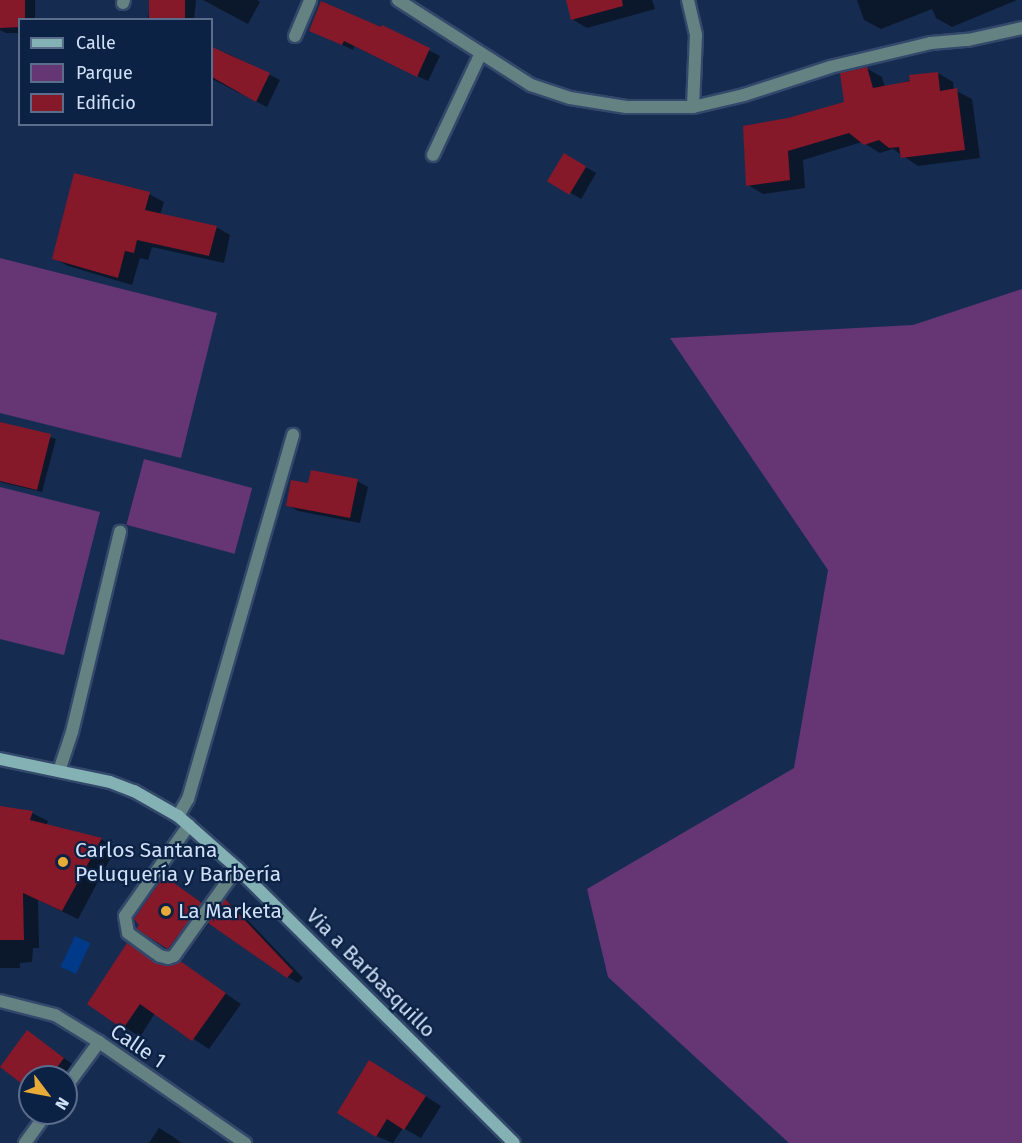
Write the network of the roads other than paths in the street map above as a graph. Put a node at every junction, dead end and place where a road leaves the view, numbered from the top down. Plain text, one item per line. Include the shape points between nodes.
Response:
1 (310, 0) edge
2 (399, 0) edge
3 (688, 0) edge
4 (1022, 28) edge
5 (295, 36) dead end
6 (480, 55) junction
7 (693, 107) junction
8 (433, 155) dead end
9 (293, 435) dead end
10 (120, 532) dead end
11 (0, 759) edge
12 (58, 771) junction
13 (178, 816) junction
14 (189, 825) junction
15 (237, 868) junction
16 (0, 1001) edge
17 (99, 1042) junction
18 (78, 1071) edge
19 (38, 1125) edge
20 (25, 1143) edge
21 (245, 1143) edge
22 (513, 1143) edge

1 - 5 street
2 - 6 street
3 - 7 street via 696,35
4 - 7 street via 968,40 931,43 830,67
6 - 7 street via 531,85 570,98 626,107
6 - 8 street
9 - 13 street via 188,799
10 - 12 street via 78,709
11 - 12 main road, Via a Barbasquillo
12 - 13 main road, Via a Barbasquillo via 110,782
13 - 14 main road, Via a Barbasquillo
14 - 15 main road, Via a Barbasquillo
14 - 15 street via 125,916 128,933 160,956 174,956
15 - 22 main road, Via a Barbasquillo
16 - 17 street, Calle 1 via 55,1015
17 - 18 street
17 - 21 street, Calle 1
19 - 20 street

